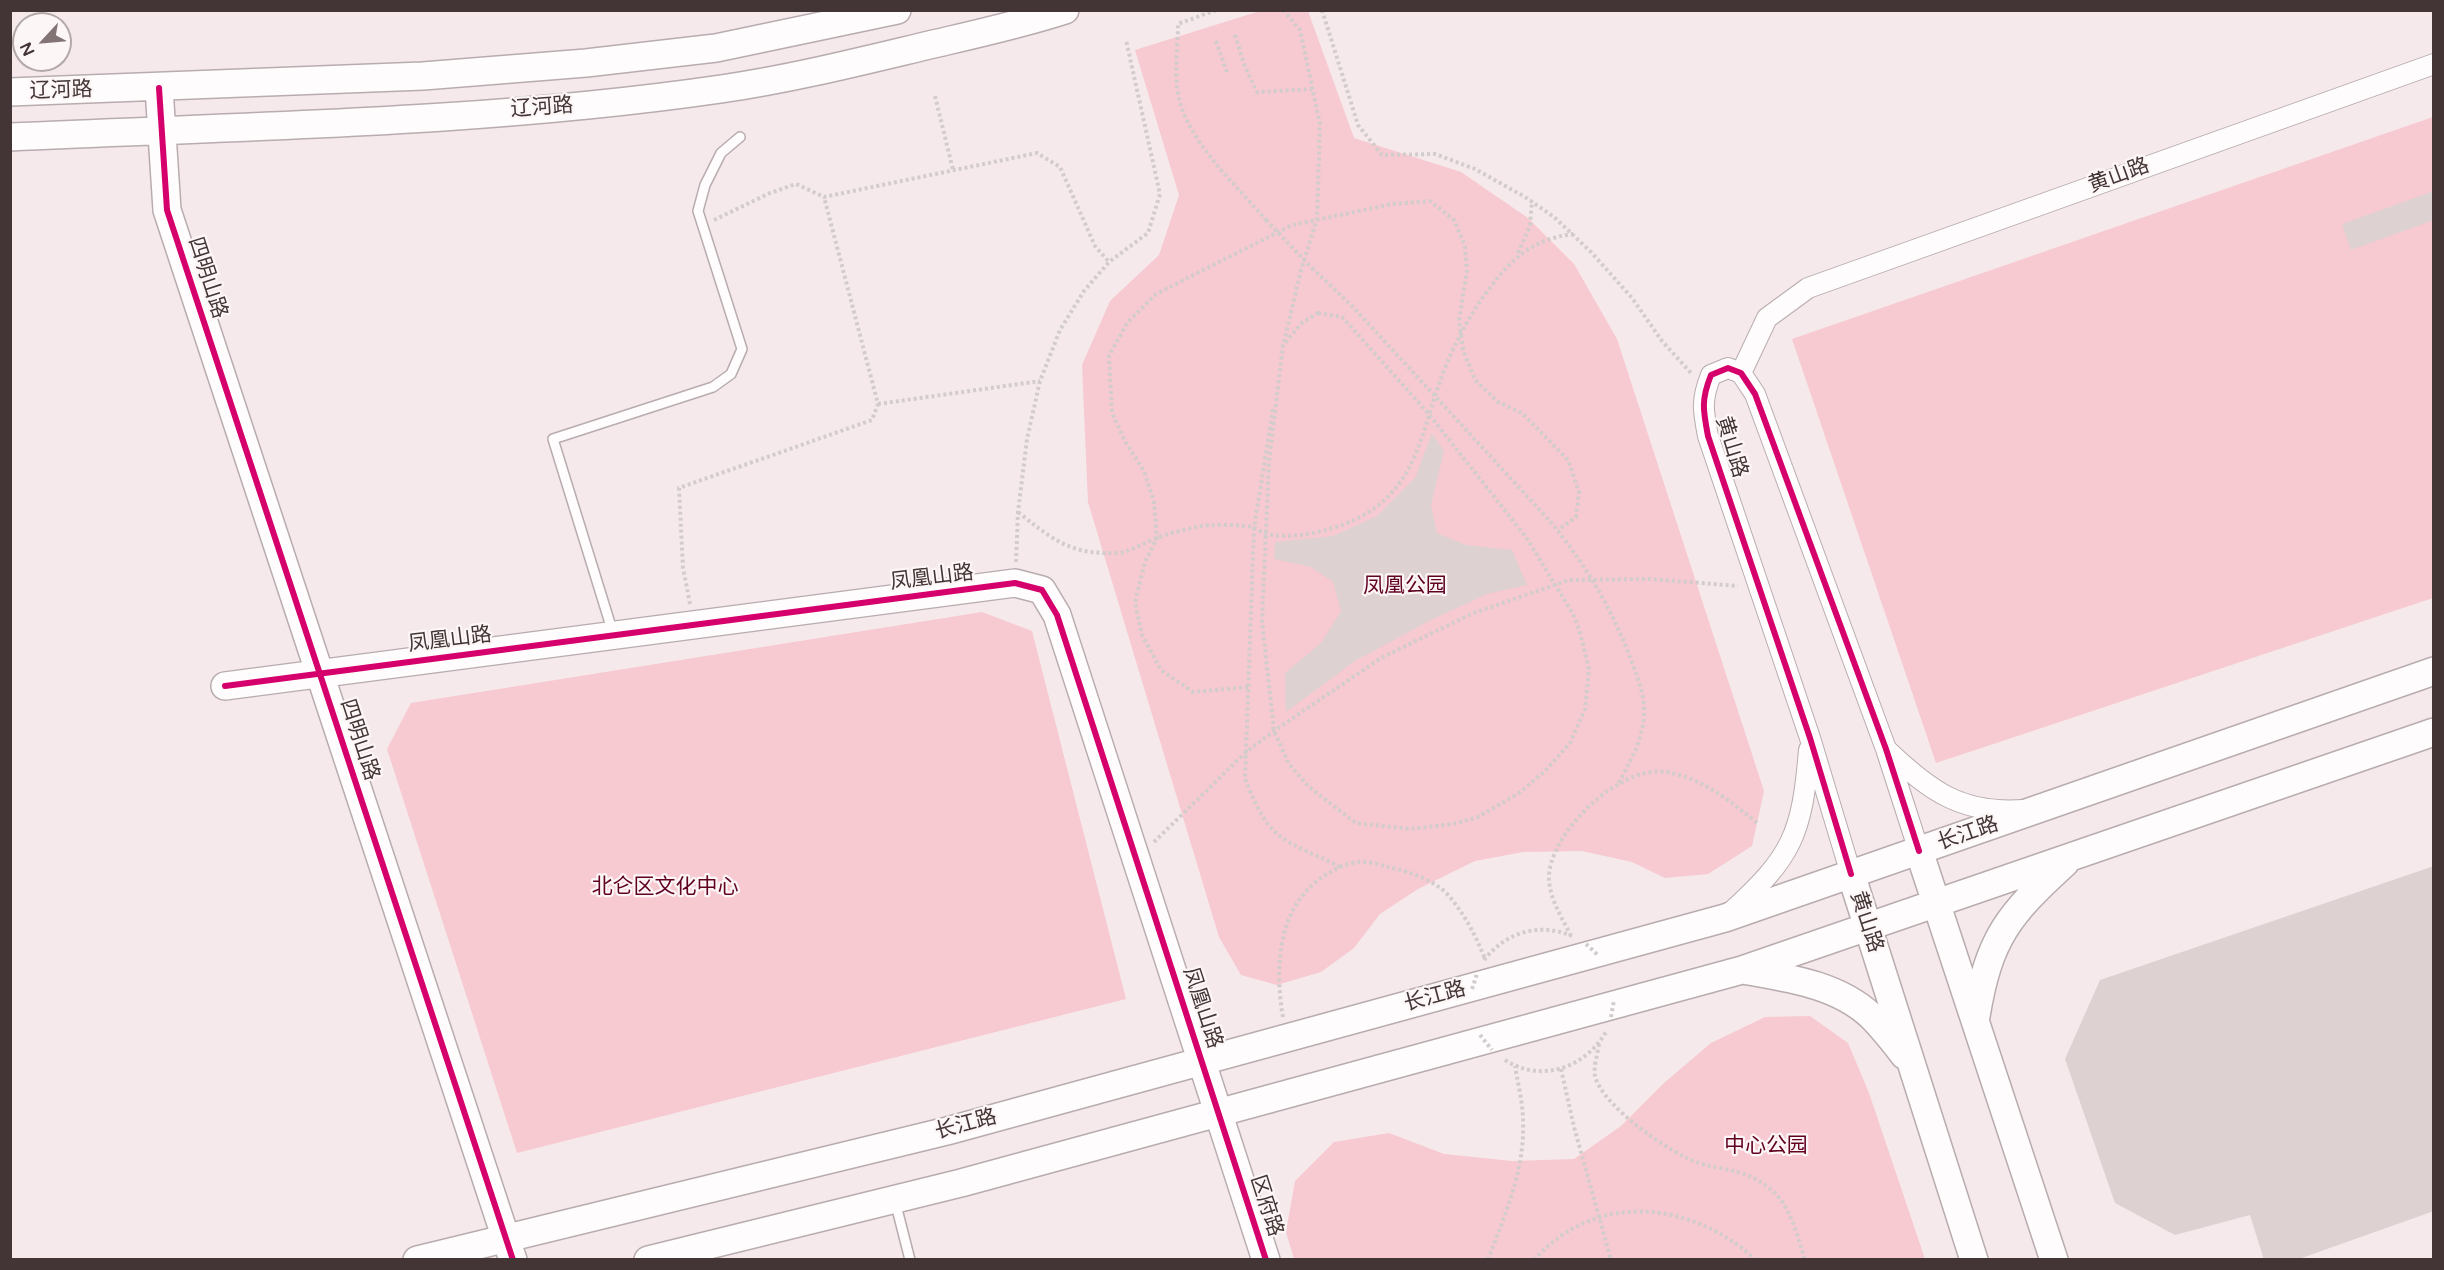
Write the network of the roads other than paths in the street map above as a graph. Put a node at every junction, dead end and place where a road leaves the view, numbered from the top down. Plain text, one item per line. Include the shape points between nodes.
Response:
1 (897, 10) edge
2 (1065, 10) edge
3 (2433, 64) edge
4 (159, 88) junction
5 (10, 92) edge
6 (161, 130) junction
7 (10, 137) edge
8 (740, 137) dead end
9 (1741, 373) junction
10 (614, 636) junction
11 (2433, 671) edge
12 (320, 674) junction
13 (225, 686) dead end
14 (2433, 732) edge
15 (1810, 738) junction
16 (1886, 749) junction
17 (2041, 809) junction
18 (1919, 851) junction
19 (2074, 855) junction
20 (1851, 874) junction
21 (1936, 902) junction
22 (1725, 918) junction
23 (1868, 926) junction
24 (1742, 970) junction
25 (1975, 1020) junction
26 (1202, 1061) junction
27 (1914, 1067) junction
28 (1219, 1113) junction
29 (1235, 1162) joint
30 (895, 1199) junction
31 (509, 1249) edge
32 (417, 1260) edge
33 (648, 1260) edge
34 (910, 1260) edge
35 (1266, 1260) edge
36 (1974, 1260) edge
37 (2054, 1260) edge

1 - 4 main road, 辽河路 via 716,48 586,63 423,76
2 - 6 main road, 辽河路 via 843,66 722,89 590,105
3 - 9 street, 黄山路 via 1808,288 1767,318
4 - 5 main road, 辽河路
4 - 6 main road, 四明山路
6 - 7 main road, 辽河路
6 - 12 main road, 四明山路 via 167,210
8 - 10 lane via 721,153 705,185 698,211 742,349 731,374 713,387 553,439
9 - 15 street, 黄山路 via 1728,368 1711,375 1702,406 1708,436
9 - 16 street, 黄山路 via 1755,394
10 - 12 main road, 凤凰山路
10 - 26 main road, 凤凰山路 via 1015,583 1042,590 1057,615
11 - 17 main road, 长江路
12 - 13 main road, 凤凰山路
12 - 31 main road, 四明山路
14 - 19 main road
15 - 20 street, 黄山路
15 - 22 street via 1806,789 1796,834 1783,857
16 - 17 street via 1936,793 1985,809
16 - 18 street, 黄山路
17 - 18 main road, 长江路
18 - 20 main road, 长江路
18 - 21 main road, 黄山路
19 - 21 main road
19 - 25 main road via 2024,903 1998,935
20 - 22 main road, 长江路
20 - 23 main road, 黄山路
21 - 23 main road
21 - 25 main road, 黄山路
22 - 26 main road, 长江路
23 - 24 main road
23 - 27 main road, 黄山路
24 - 27 main road via 1830,990 1852,1002 1871,1017
24 - 28 main road
25 - 37 main road, 黄山路
26 - 28 main road, 凤凰山路
26 - 31 main road, 长江路
27 - 36 main road, 黄山路
28 - 29 main road, 凤凰山路
28 - 30 main road
29 - 35 main road, 区府路
30 - 33 main road
30 - 34 lane
31 - 32 main road, 长江路

